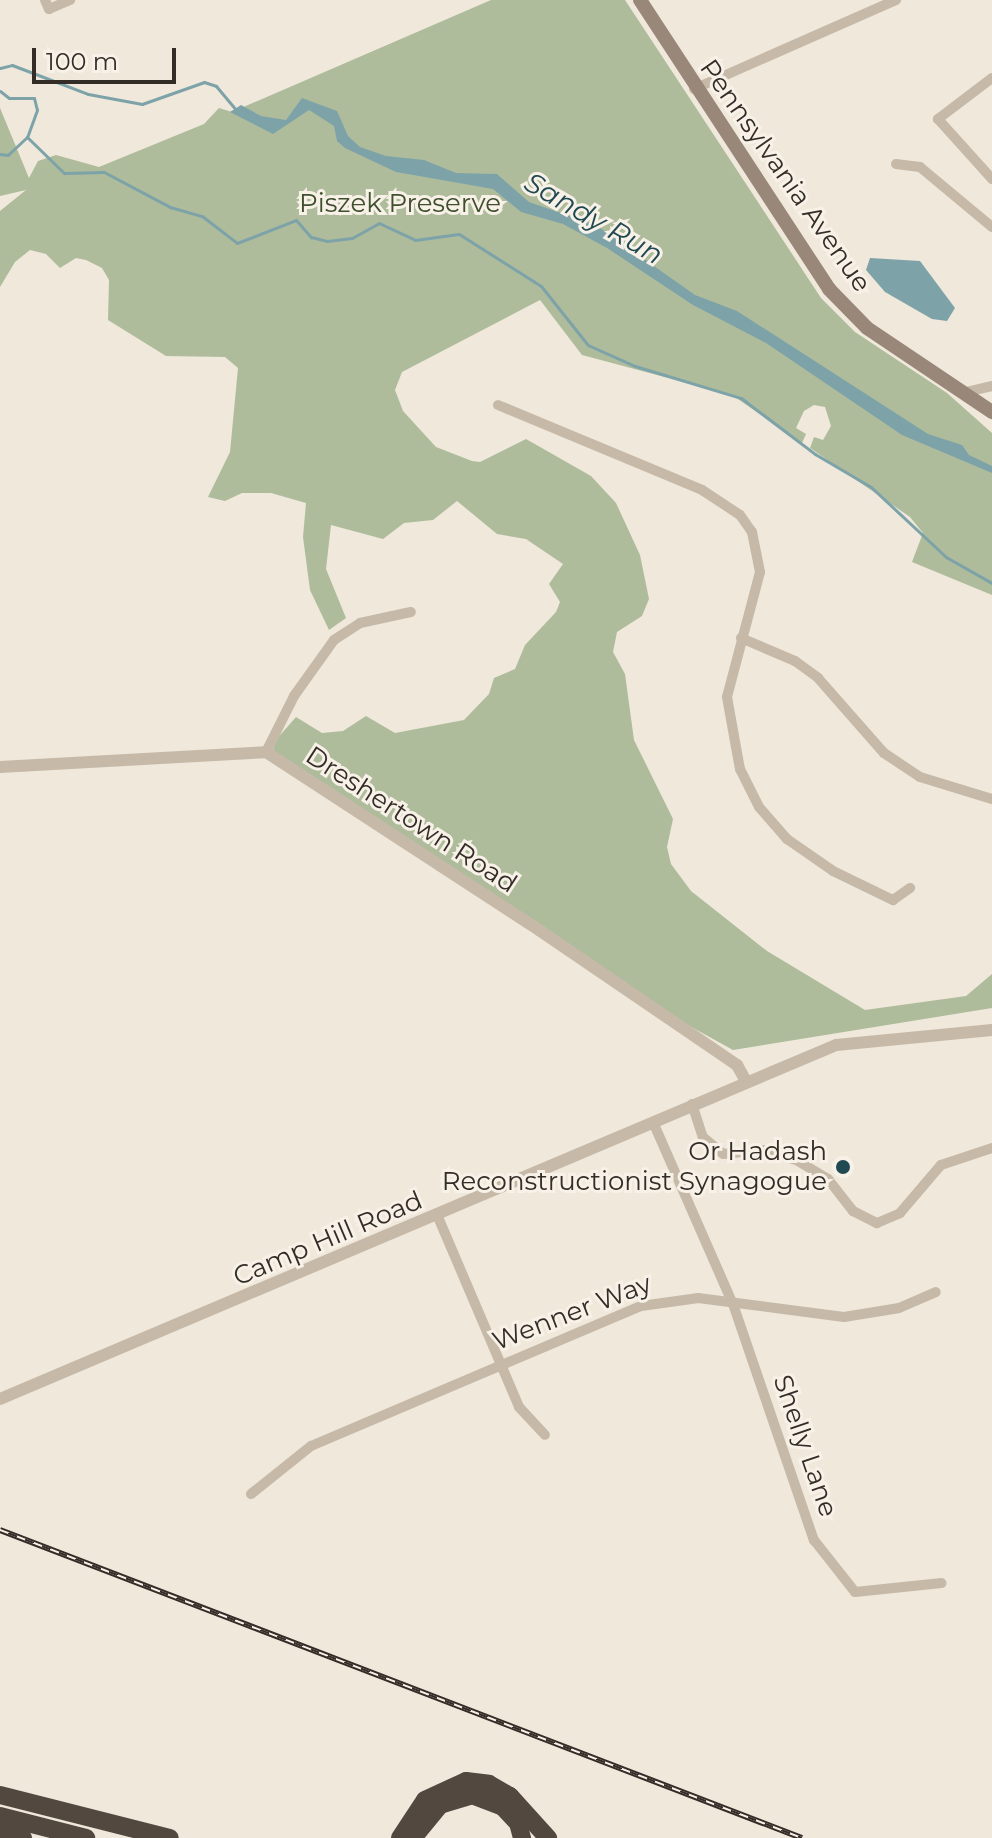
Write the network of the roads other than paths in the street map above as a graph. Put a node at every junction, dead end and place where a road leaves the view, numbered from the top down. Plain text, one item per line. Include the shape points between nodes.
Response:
1 (70, 0) edge
2 (640, 0) edge
3 (896, 0) edge
4 (47, 4) edge
5 (992, 78) edge
6 (694, 89) junction
7 (896, 164) dead end
8 (992, 179) edge
9 (992, 227) edge
10 (992, 386) edge
11 (966, 392) junction
12 (498, 405) dead end
13 (992, 412) edge
14 (411, 612) dead end
15 (741, 638) junction
16 (266, 752) junction
17 (0, 767) edge
18 (986, 792) edge
19 (992, 799) edge
20 (910, 888) dead end
21 (992, 1030) edge
22 (737, 1065) junction
23 (770, 1071) junction
24 (746, 1081) junction
25 (692, 1104) junction
26 (653, 1122) junction
27 (992, 1148) edge
28 (438, 1217) junction
29 (936, 1292) dead end
30 (733, 1304) junction
31 (503, 1362) junction
32 (0, 1399) edge
33 (545, 1435) dead end
34 (251, 1494) dead end
35 (942, 1583) dead end
36 (0, 1795) edge
37 (0, 1816) edge
38 (0, 1831) edge
39 (23, 1838) edge
40 (86, 1838) edge
41 (170, 1838) edge
42 (400, 1838) edge
43 (413, 1838) edge
44 (522, 1838) edge
45 (548, 1838) edge

1 - 4 street
2 - 6 main road, Pennsylvania Avenue
3 - 6 street
5 - 8 street via 938,119
6 - 11 main road, Pennsylvania Avenue via 840,302 878,335
7 - 9 street via 920,167
10 - 11 street
11 - 13 main road, Pennsylvania Avenue
12 - 15 street via 702,490 740,515 752,532 760,572 759,594
14 - 16 street via 360,623 334,640 294,696
15 - 18 street via 795,661 818,678 884,753 920,777
15 - 20 street via 727,697 730,731 740,769 759,807 787,839 833,871 893,900
16 - 17 street, Dreshertown Road
16 - 22 street, Dreshertown Road
18 - 19 street
21 - 23 street, Camp Hill Road via 851,1042
22 - 23 street
22 - 24 street, Dreshertown Road
23 - 24 street, Camp Hill Road
24 - 25 street, Camp Hill Road
25 - 26 street, Camp Hill Road
25 - 27 street via 703,1137 723,1154 763,1150 798,1161 828,1179 853,1211 877,1223 900,1213 941,1165
26 - 28 street, Camp Hill Road
26 - 30 street, Shelly Lane
28 - 31 street
28 - 32 street, Camp Hill Road
29 - 30 street, Wenner Way via 899,1308 844,1317
30 - 31 street, Wenner Way via 681,1298 641,1306
30 - 35 street, Shelly Lane via 814,1540 855,1592
31 - 33 street via 519,1407
31 - 34 street, Wenner Way via 311,1446
36 - 41 highway
37 - 40 highway
38 - 39 highway
42 - 45 highway via 425,1800 466,1781 489,1784 510,1796
43 - 44 highway via 440,1805 472,1795 503,1807

